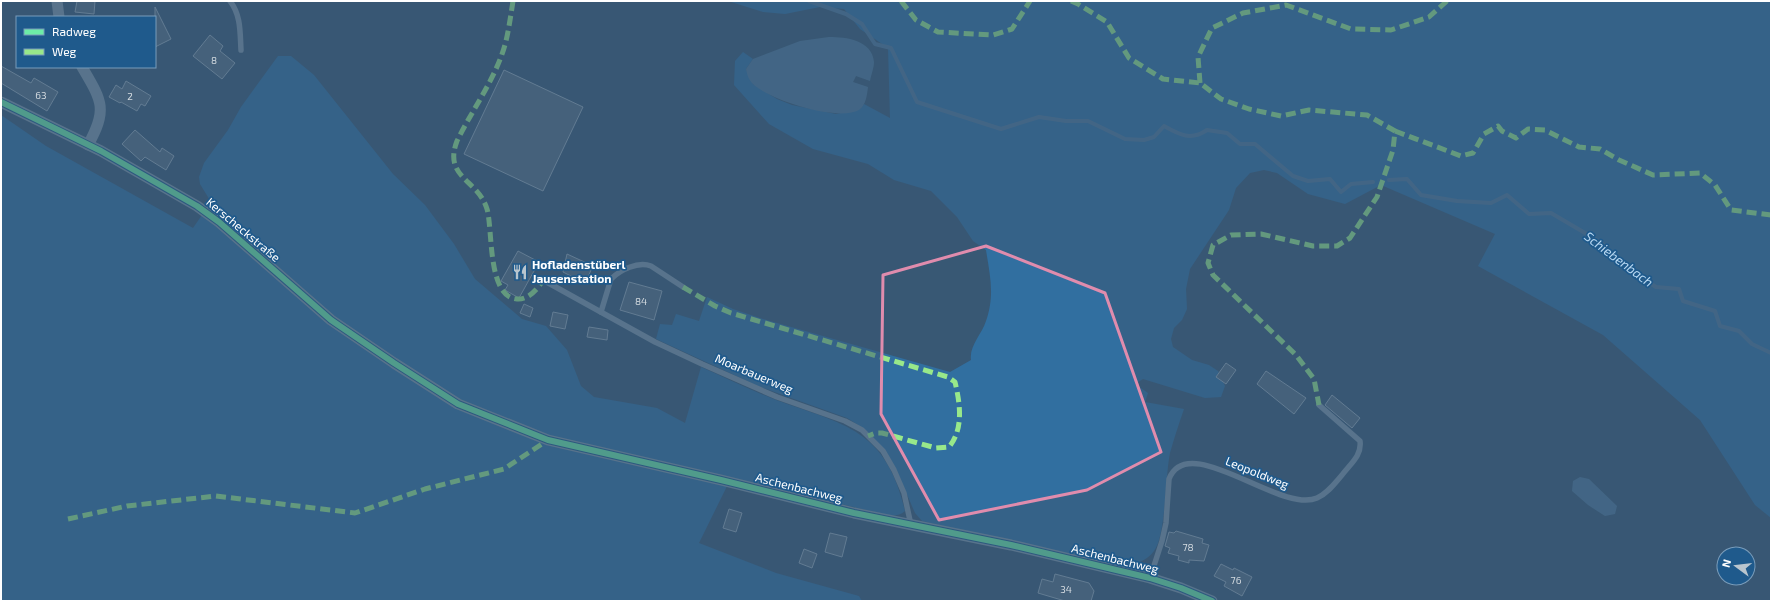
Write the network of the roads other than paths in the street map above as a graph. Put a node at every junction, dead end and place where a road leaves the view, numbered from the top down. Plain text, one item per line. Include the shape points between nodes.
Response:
1 (57, 1) edge
2 (230, 1) edge
3 (59, 16) edge
4 (241, 50) dead end
5 (83, 68) edge
6 (1, 102) edge
7 (88, 145) junction
8 (544, 280) dead end
9 (683, 287) dead end
10 (601, 312) junction
11 (394, 363) joint
12 (1320, 405) dead end
13 (911, 525) junction
14 (1150, 578) junction
15 (1212, 601) edge

1 - 3 street
2 - 4 lane via 240,23
5 - 7 street via 101,108 99,122
6 - 7 street, Kerscheckstraße
7 - 11 street, Kerscheckstraße via 172,191 219,222 331,320
8 - 10 lane, Moarbauerweg
9 - 10 lane via 651,266 637,264 611,280
10 - 13 lane, Moarbauerweg via 702,364 862,430 883,451 894,470 904,493
11 - 13 street, Aschenbachweg via 458,404 548,440
12 - 14 lane, Leopoldweg via 1360,441 1360,452 1332,487 1316,498 1299,500 1278,495 1202,464 1179,465 1169,479 1166,523
13 - 14 street, Aschenbachweg via 1038,551
14 - 15 street, Aschenbachweg

